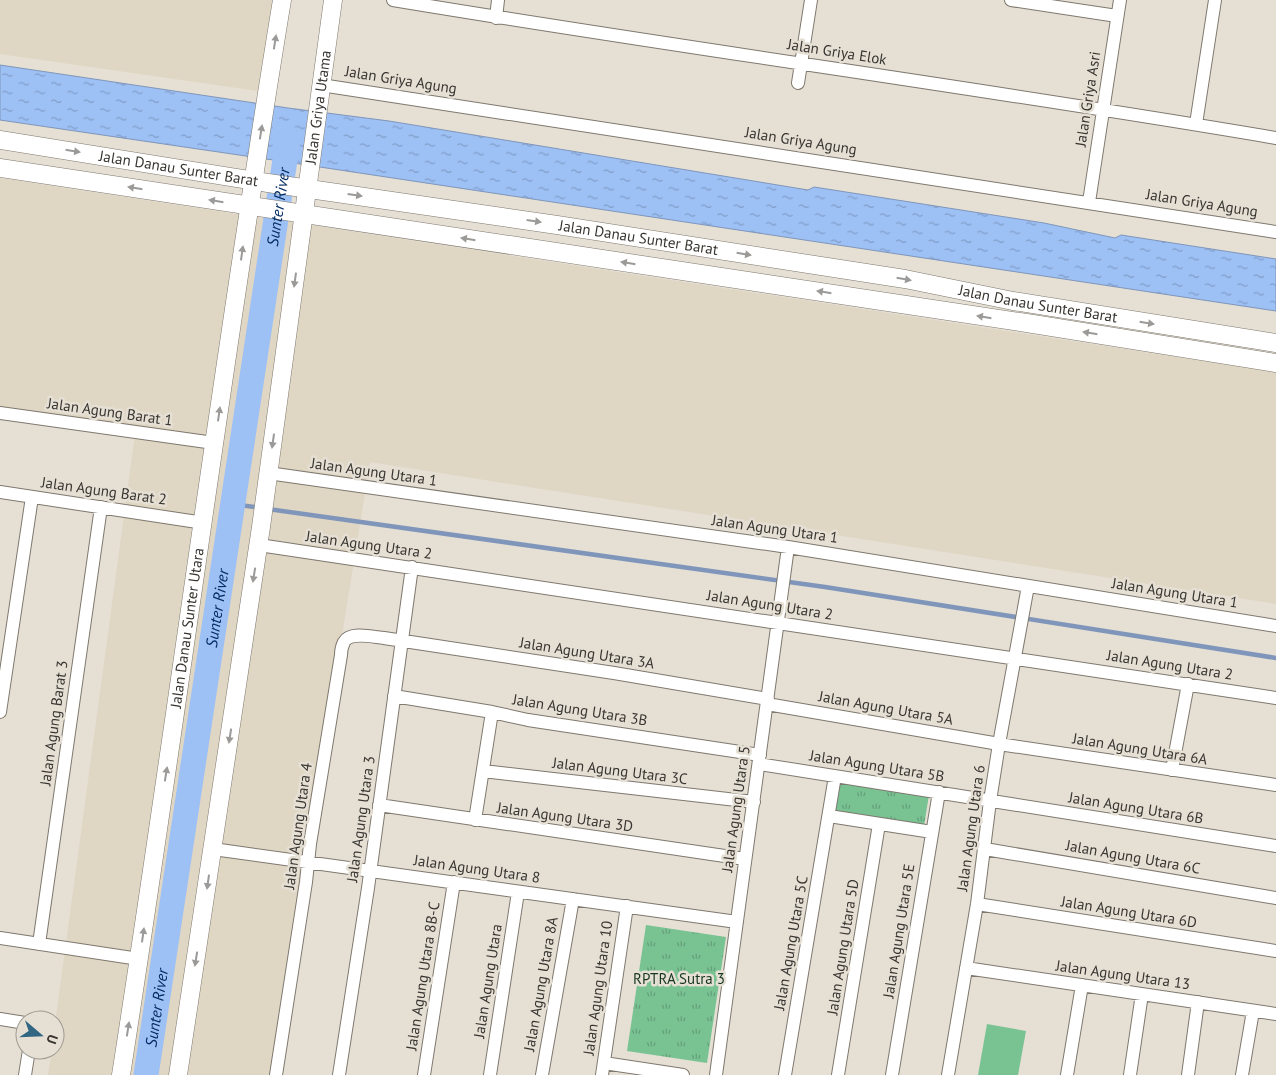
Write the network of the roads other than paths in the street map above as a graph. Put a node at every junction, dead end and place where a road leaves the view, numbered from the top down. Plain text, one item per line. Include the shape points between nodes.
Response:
1 (282, 0) edge
2 (333, 0) edge
3 (393, 0) edge
4 (498, 0) edge
5 (811, 0) edge
6 (1011, 0) edge
7 (1120, 0) edge
8 (1215, 0) edge
9 (431, 3) edge
10 (1117, 16) junction
11 (496, 18) junction
12 (801, 62) junction
13 (798, 83) dead end
14 (320, 93) junction
15 (1103, 110) junction
16 (1196, 124) junction
17 (1276, 138) edge
18 (0, 140) edge
19 (0, 168) edge
20 (261, 182) junction
21 (302, 188) junction
22 (1089, 202) junction
23 (257, 207) junction
24 (298, 214) junction
25 (1276, 232) edge
26 (657, 240) junction
27 (654, 267) junction
28 (1219, 334) junction
29 (1276, 343) edge
30 (1216, 353) junction
31 (1276, 363) edge
32 (0, 413) edge
33 (214, 443) junction
34 (268, 481) junction
35 (0, 492) edge
36 (32, 497) junction
37 (100, 507) junction
38 (205, 518) junction
39 (259, 545) junction
40 (788, 547) junction
41 (412, 567) junction
42 (1027, 593) junction
43 (778, 623) junction
44 (1276, 626) edge
45 (5, 639) edge
46 (402, 641) junction
47 (1015, 658) junction
48 (1188, 684) junction
49 (394, 696) junction
50 (1276, 698) edge
51 (767, 701) junction
52 (0, 712) edge
53 (492, 712) junction
54 (999, 744) junction
55 (759, 760) junction
56 (1172, 770) junction
57 (483, 771) junction
58 (835, 776) junction
59 (1276, 785) edge
60 (938, 792) junction
61 (990, 801) junction
62 (754, 802) junction
63 (379, 805) junction
64 (829, 816) junction
65 (475, 820) junction
66 (879, 824) junction
67 (932, 832) junction
68 (1276, 846) edge
69 (212, 849) junction
70 (985, 849) junction
71 (745, 860) junction
72 (308, 862) junction
73 (370, 871) junction
74 (454, 882) junction
75 (518, 892) junction
76 (1276, 898) edge
77 (573, 900) junction
78 (977, 904) junction
79 (627, 906) junction
80 (737, 922) junction
81 (0, 938) edge
82 (38, 944) junction
83 (1276, 951) edge
84 (140, 959) junction
85 (966, 968) junction
86 (1082, 985) junction
87 (1142, 994) junction
88 (1198, 1002) junction
89 (1252, 1011) junction
90 (1276, 1014) edge
91 (0, 1019) edge
92 (15, 1021) edge
93 (27, 1060) edge
94 (603, 1069) edge
95 (25, 1075) edge
96 (121, 1075) edge
97 (178, 1075) edge
98 (276, 1075) edge
99 (339, 1075) edge
100 (424, 1075) edge
101 (490, 1075) edge
102 (542, 1075) edge
103 (683, 1075) edge
104 (716, 1075) edge
105 (785, 1075) edge
106 (838, 1075) edge
107 (892, 1075) edge
108 (948, 1075) edge
109 (1067, 1075) edge
110 (1130, 1075) edge
111 (1188, 1075) edge
112 (1242, 1075) edge

20 -> 1 main road via 255,163
2 - 14 main road, Jalan Griya Utama
3 - 9 street, Jalan Griya Elok
4 - 11 street
5 - 12 street
6 - 10 street
7 - 10 street, Jalan Griya Asri
8 - 16 street
9 - 11 street, Jalan Griya Elok
10 - 15 street, Jalan Griya Asri
11 - 12 street, Jalan Griya Elok
12 - 13 street
12 - 15 street, Jalan Griya Elok
14 - 21 main road, Jalan Griya Utama via 310,166
14 - 22 street, Jalan Griya Agung
15 - 16 street, Jalan Griya Elok
15 - 22 street, Jalan Griya Asri
16 - 17 street, Jalan Griya Elok
18 -> 20 main road, Jalan Danau Sunter Barat
23 -> 19 main road, Jalan Danau Sunter Barat
20 - 21 main road, Jalan Danau Sunter Barat
20 - 23 main road, Jalan Danau Sunter Utara
21 - 24 main road, Jalan Griya Utama
21 -> 26 main road, Jalan Danau Sunter Barat
22 - 25 street, Jalan Griya Agung
23 - 24 main road, Jalan Danau Sunter Barat
33 -> 23 main road, Jalan Danau Sunter Utara
27 -> 24 main road, Jalan Danau Sunter Barat
24 -> 34 main road
26 - 27 main road
26 -> 28 main road, Jalan Danau Sunter Barat
30 -> 27 main road, Jalan Danau Sunter Barat
28 - 29 main road, Jalan Danau Sunter Barat
28 - 30 main road
30 - 31 main road, Jalan Danau Sunter Barat
32 - 33 street, Jalan Agung Barat 1
33 - 38 main road, Jalan Danau Sunter Utara
34 - 39 main road
34 - 40 street, Jalan Agung Utara 1
35 - 36 street, Jalan Agung Barat 2
36 - 37 street, Jalan Agung Barat 2
36 - 45 street
37 - 38 street, Jalan Agung Barat 2
37 - 82 street, Jalan Agung Barat 3
84 -> 38 main road, Jalan Danau Sunter Utara
39 - 41 street, Jalan Agung Utara 2
39 -> 69 main road
40 - 42 street, Jalan Agung Utara 1
40 - 43 street, Jalan Agung Utara 5
41 - 43 street, Jalan Agung Utara 2
41 - 46 street, Jalan Agung Utara 3
42 - 44 street, Jalan Agung Utara 1
42 - 47 street, Jalan Agung Utara 6
43 - 47 street, Jalan Agung Utara 2
43 - 51 street, Jalan Agung Utara 5
45 - 52 street
46 - 49 street, Jalan Agung Utara 3
46 - 51 street, Jalan Agung Utara 3A via 614,673
46 - 72 street, Jalan Agung Utara 4 via 354,636 344,642
47 - 48 street, Jalan Agung Utara 2
47 - 54 street, Jalan Agung Utara 6
48 - 50 street, Jalan Agung Utara 2
48 - 56 street
49 - 53 street, Jalan Agung Utara 3B
49 - 63 street, Jalan Agung Utara 3
51 - 54 street, Jalan Agung Utara 5A
51 - 55 street, Jalan Agung Utara 5
53 - 55 street, Jalan Agung Utara 3B
53 - 57 street
54 - 56 street, Jalan Agung Utara 6A
54 - 61 street, Jalan Agung Utara 6
55 - 58 street, Jalan Agung Utara 5B
55 - 62 street, Jalan Agung Utara 5
56 - 59 street, Jalan Agung Utara 6A
57 - 62 street, Jalan Agung Utara 3C
57 - 65 street
58 - 60 street, Jalan Agung Utara 5B
58 - 64 street, Jalan Agung Utara 5C
60 - 61 street, Jalan Agung Utara 5B
60 - 67 street, Jalan Agung Utara 5E
61 - 68 street, Jalan Agung Utara 6B
61 - 70 street, Jalan Agung Utara 6
62 - 71 street, Jalan Agung Utara 5
63 - 65 street, Jalan Agung Utara 3D
63 - 73 street, Jalan Agung Utara 3
64 - 66 street
64 - 105 street, Jalan Agung Utara 5C
65 - 71 street, Jalan Agung Utara 3D
66 - 67 street
66 - 106 street, Jalan Agung Utara 5D
67 - 107 street, Jalan Agung Utara 5E
69 - 72 street, Jalan Agung Utara 8
69 -> 97 main road
70 - 76 street, Jalan Agung Utara 6C
70 - 78 street, Jalan Agung Utara 6
71 - 80 street, Jalan Agung Utara 5
72 - 73 street, Jalan Agung Utara 8
72 - 98 street, Jalan Agung Utara 4
73 - 74 street, Jalan Agung Utara 8
73 - 99 street, Jalan Agung Utara 3
74 - 75 street, Jalan Agung Utara 8
74 - 100 street, Jalan Agung Utara 8B-C
75 - 77 street, Jalan Agung Utara 8
75 - 101 street, Jalan Agung Utara
77 - 79 street, Jalan Agung Utara 8
77 - 102 street, Jalan Agung Utara 8A
78 - 83 street, Jalan Agung Utara 6D
78 - 85 street, Jalan Agung Utara 6
79 - 80 street, Jalan Agung Utara 8
79 - 94 street, Jalan Agung Utara 10
80 - 104 street, Jalan Agung Utara 5
81 - 82 street
82 - 84 street
96 -> 84 main road, Jalan Danau Sunter Utara
85 - 86 street, Jalan Agung Utara 13
85 - 108 street, Jalan Agung Utara 6
86 - 87 street, Jalan Agung Utara 13
86 - 109 street
87 - 88 street, Jalan Agung Utara 13
87 - 110 street
88 - 89 street, Jalan Agung Utara 13
88 - 111 street
89 - 90 street, Jalan Agung Utara 13
89 - 112 street
91 - 92 street
93 - 95 street
94 - 103 street

